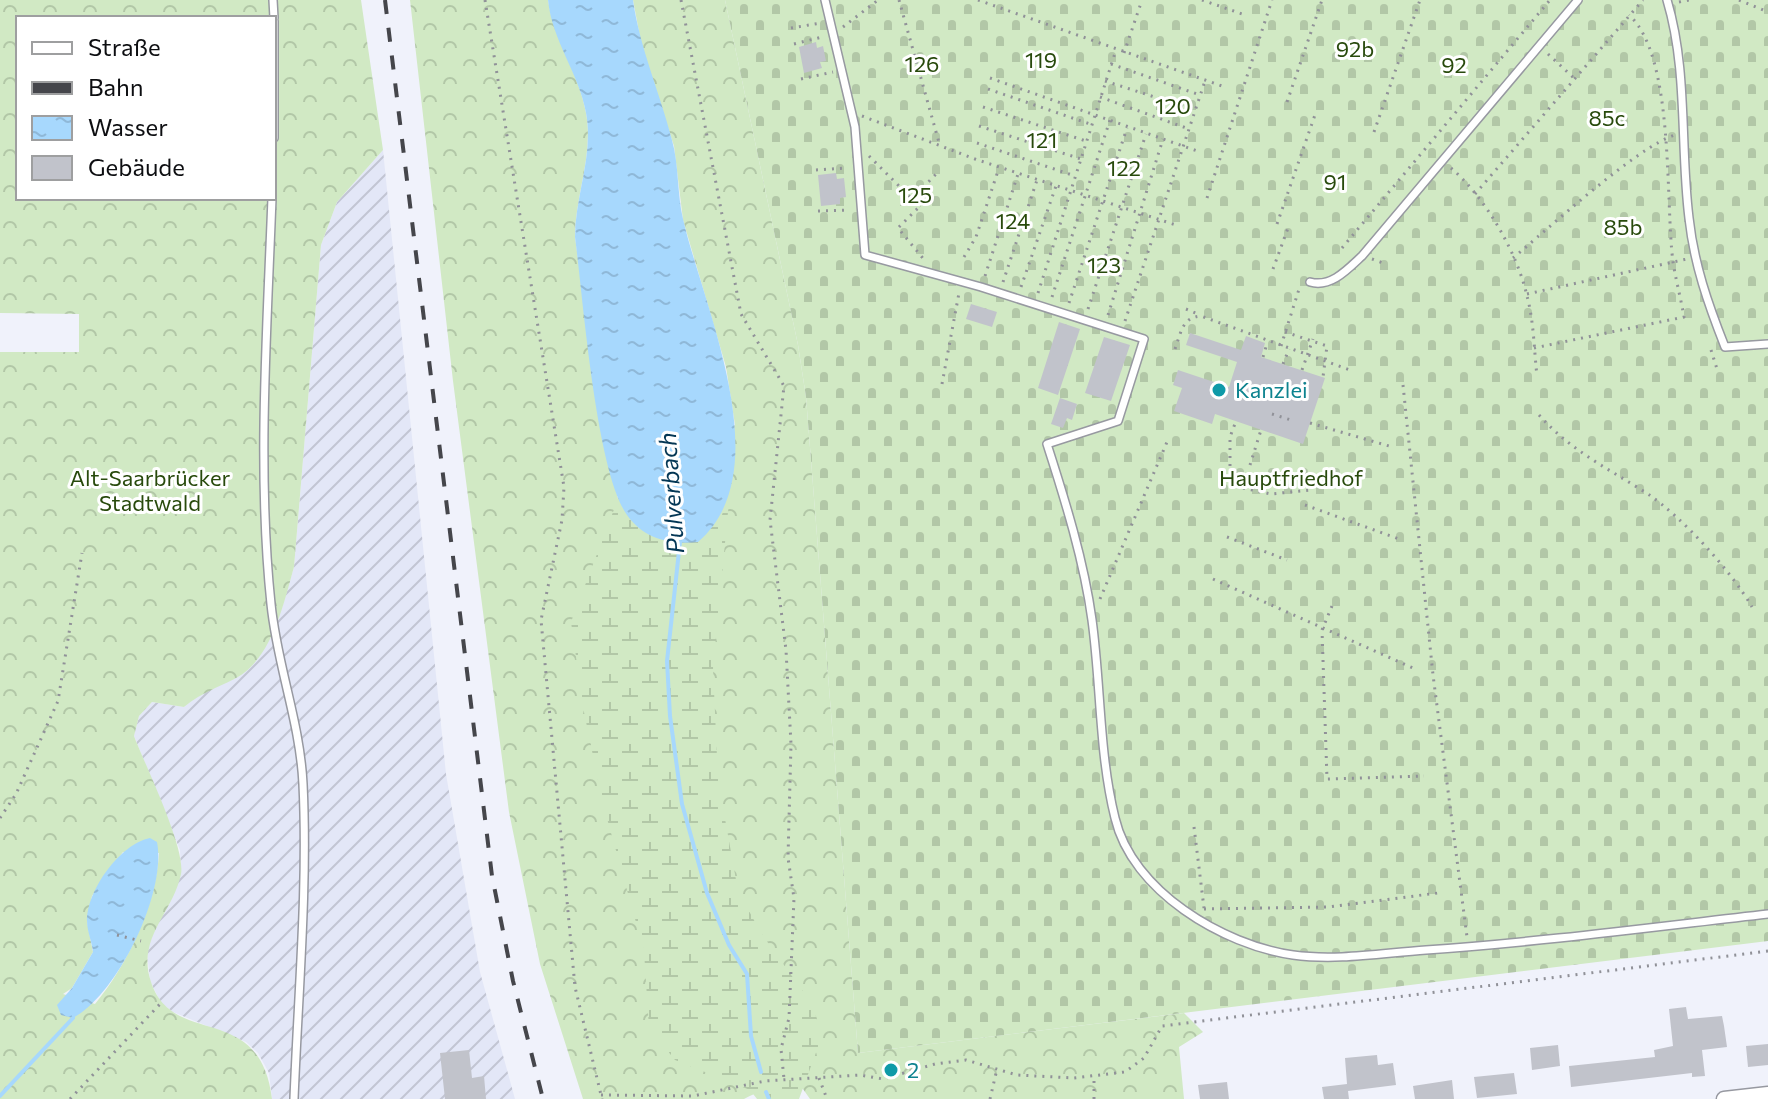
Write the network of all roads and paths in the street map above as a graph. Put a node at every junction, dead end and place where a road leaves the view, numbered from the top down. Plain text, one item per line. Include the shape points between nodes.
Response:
1 (485, 0) edge
2 (681, 0) edge
3 (825, 0) edge
4 (878, 0) edge
5 (899, 0) edge
6 (978, 0) edge
7 (1142, 0) edge
8 (1202, 0) edge
9 (1272, 0) edge
10 (1322, 0) edge
11 (1420, 0) edge
12 (1550, 0) edge
13 (1578, 0) edge
14 (1643, 0) edge
15 (1667, 0) edge
16 (1739, 0) edge
17 (1768, 12) edge
18 (1245, 15) dead end
19 (1629, 15) junction
20 (829, 21) junction
21 (791, 28) dead end
22 (832, 35) junction
23 (794, 44) dead end
24 (1539, 46) junction
25 (1116, 50) junction
26 (1124, 53) junction
27 (1111, 64) junction
28 (841, 70) junction
29 (990, 78) dead end
30 (801, 79) dead end
31 (1575, 79) junction
32 (1105, 81) junction
33 (1205, 81) junction
34 (1222, 86) dead end
35 (988, 89) dead end
36 (1200, 95) junction
37 (1100, 97) junction
38 (1287, 102) dead end
39 (983, 107) dead end
40 (1195, 110) junction
41 (853, 112) junction
42 (1316, 112) dead end
43 (1094, 115) junction
44 (1110, 120) junction
45 (1091, 125) junction
46 (979, 126) dead end
47 (1127, 126) junction
48 (1189, 129) junction
49 (1374, 132) dead end
50 (1146, 133) junction
51 (1684, 133) junction
52 (1665, 138) junction
53 (1163, 139) junction
54 (1086, 141) junction
55 (977, 143) dead end
56 (857, 144) junction
57 (940, 146) junction
58 (1183, 146) junction
59 (1200, 152) dead end
60 (1081, 159) junction
61 (1442, 160) junction
62 (852, 167) dead end
63 (999, 167) junction
64 (816, 170) dead end
65 (936, 174) dead end
66 (1018, 174) junction
67 (1075, 176) junction
68 (1037, 180) junction
69 (1056, 186) junction
70 (1070, 191) junction
71 (1475, 194) junction
72 (1085, 196) junction
73 (1207, 198) dead end
74 (912, 199) junction
75 (272, 200) edge
76 (1103, 201) junction
77 (1122, 208) junction
78 (861, 209) junction
79 (818, 211) dead end
80 (1140, 214) junction
81 (1159, 220) junction
82 (1277, 224) dead end
83 (1176, 225) dead end
84 (1288, 228) dead end
85 (1342, 248) dead end
86 (964, 257) dead end
87 (1513, 258) junction
88 (1695, 258) junction
89 (1673, 262) junction
90 (1273, 269) dead end
91 (930, 273) junction
92 (1306, 280) joint
93 (961, 281) junction
94 (981, 287) junction
95 (999, 293) junction
96 (1527, 294) junction
97 (1017, 299) junction
98 (1034, 304) junction
99 (1048, 308) junction
100 (1186, 309) dead end
101 (1066, 314) junction
102 (1201, 316) junction
103 (1085, 320) junction
104 (1104, 327) junction
105 (1121, 332) junction
106 (1285, 332) junction
107 (1312, 340) junction
108 (1768, 344) edge
109 (1266, 345) junction
110 (1281, 346) junction
111 (1534, 348) junction
112 (1175, 349) dead end
113 (1289, 349) junction
114 (1711, 350) dead end
115 (1307, 355) junction
116 (1263, 357) dead end
117 (1322, 360) junction
118 (1283, 364) dead end
119 (1717, 369) dead end
120 (1302, 370) dead end
121 (1350, 370) dead end
122 (1537, 376) dead end
123 (1323, 377) dead end
124 (942, 384) dead end
125 (1403, 385) dead end
126 (1272, 414) dead end
127 (1539, 415) dead end
128 (1291, 420) dead end
129 (1236, 421) dead end
130 (1310, 423) dead end
131 (1261, 430) dead end
132 (1167, 442) dead end
133 (1389, 446) dead end
134 (1250, 465) dead end
135 (1230, 466) dead end
136 (1243, 488) dead end
137 (1310, 490) dead end
138 (1305, 505) dead end
139 (1227, 537) dead end
140 (1399, 539) dead end
141 (82, 553) dead end
142 (1287, 560) dead end
143 (1213, 579) dead end
144 (1332, 606) dead end
145 (1752, 607) dead end
146 (1092, 617) junction
147 (1322, 630) junction
148 (1413, 668) dead end
149 (1424, 776) dead end
150 (0, 818) edge
151 (1194, 827) dead end
152 (1438, 893) dead end
153 (1768, 914) edge
154 (117, 935) dead end
155 (141, 941) dead end
156 (1468, 947) junction
157 (1768, 951) edge
158 (161, 1003) dead end
159 (997, 1069) junction
160 (1094, 1076) junction
161 (819, 1078) junction
162 (784, 1080) junction
163 (1768, 1094) edge
164 (601, 1097) edge
165 (70, 1099) edge
166 (294, 1099) edge
167 (827, 1099) edge
168 (990, 1099) edge
169 (1094, 1099) edge
170 (1724, 1099) edge

1 - 164 path via 564,487 541,620 575,987
2 - 162 path via 741,314 784,386 770,520 791,744 788,858 794,898 789,1018 781,1049
3 - 20 lane
4 - 22 path
5 - 57 path
6 - 25 path
7 - 26 path
8 - 18 path
9 - 73 path
10 - 38 path
11 - 49 path
12 - 85 path
13 - 24 lane
14 - 19 path
15 - 51 lane via 1678,54
16 - 17 path
19 - 31 path
19 - 52 path via 1651,50
20 - 21 path
20 - 22 lane
22 - 23 path
22 - 28 lane
24 - 31 path
24 - 61 lane
25 - 26 path
25 - 27 path
26 - 33 path
27 - 32 path
27 - 36 path
28 - 30 path
28 - 41 lane
29 - 43 path
31 - 71 path
32 - 37 path
32 - 40 path
33 - 34 path
33 - 36 path
35 - 45 path
36 - 40 path
37 - 43 path
37 - 48 path
39 - 54 path
40 - 48 path
41 - 56 lane
41 - 57 path
42 - 82 path
43 - 44 path
43 - 45 path
44 - 47 path
44 - 72 path
45 - 54 path
46 - 60 path
47 - 50 path
47 - 76 path
48 - 58 path
50 - 53 path
50 - 77 path
51 - 52 path
51 - 88 lane
52 - 87 path
52 - 89 path
53 - 58 path
53 - 80 path
54 - 60 path
55 - 67 path
56 - 74 path
56 - 78 lane
57 - 63 path
58 - 59 path
58 - 81 path
60 - 67 path
61 - 71 path
61 - 92 lane via 1362,256 1324,283
62 - 64 path
63 - 66 path
63 - 86 path
65 - 74 path
66 - 68 path
66 - 94 path
67 - 70 path
68 - 69 path
68 - 95 path
69 - 70 path
69 - 97 path
70 - 72 path
70 - 98 path
71 - 87 path
72 - 76 path
72 - 99 path
74 - 91 path via 922,205 898,228 924,255
75 - 166 lane via 265,420 268,561 271,606 300,748 304,809
76 - 77 path
76 - 101 path
77 - 80 path
77 - 103 path
78 - 79 path
78 - 91 lane via 865,255
80 - 81 path
80 - 104 path
81 - 83 path
81 - 105 path
84 - 90 path
87 - 96 path
88 - 89 path
88 - 108 lane via 1725,347
89 - 96 path
89 - 111 path via 1684,317
91 - 93 lane
92 - 106 path
93 - 94 lane
93 - 124 path
94 - 95 lane
95 - 97 lane
96 - 111 path
97 - 98 lane
98 - 99 lane
99 - 101 lane
100 - 102 path
101 - 103 lane
102 - 109 path
102 - 112 path via 1184,322
103 - 104 lane
104 - 105 lane
105 - 146 lane via 1144,339 1118,421 1047,444
106 - 107 path
106 - 110 path
107 - 115 path
107 - 117 path via 1327,346
109 - 110 path
109 - 116 path
110 - 113 path
111 - 122 path
113 - 115 path
113 - 118 path
114 - 119 path
115 - 117 path
115 - 120 path
117 - 121 path
117 - 123 path
125 - 156 path
126 - 128 path
127 - 145 path via 1595,464 1651,496 1737,581
129 - 135 path
130 - 133 path
131 - 134 path
132 - 146 path
136 - 137 path via 1271,494
138 - 140 path
139 - 142 path
141 - 150 path via 58,701
143 - 147 path
144 - 147 path
146 - 156 lane via 1115,818 1128,851 1162,890 1206,923 1290,955 1344,957
147 - 148 path
147 - 149 path via 1327,779
151 - 152 path via 1204,909 1328,907
153 - 156 lane
154 - 155 path
157 - 160 path via 1162,1026 1144,1058 1125,1072
158 - 165 path
159 - 160 path via 1017,1075
159 - 161 path via 966,1060 883,1079
159 - 168 path
160 - 169 path
161 - 162 path
161 - 167 path
162 - 164 path via 693,1096
163 - 170 street

